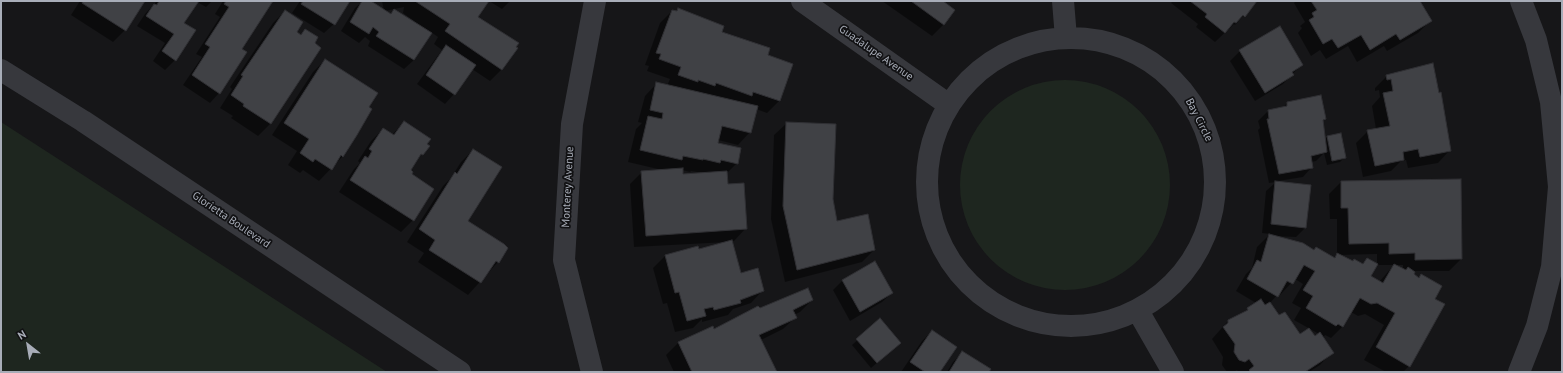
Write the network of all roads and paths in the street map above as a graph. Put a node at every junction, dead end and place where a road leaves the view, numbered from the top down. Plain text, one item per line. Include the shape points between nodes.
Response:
1 (595, 1) edge
2 (802, 1) edge
3 (1063, 1) edge
4 (1521, 1) edge
5 (1066, 38) junction
6 (1, 70) edge
7 (949, 105) junction
8 (1138, 311) junction
9 (460, 372) edge
10 (592, 372) edge
11 (1173, 372) edge
12 (1519, 372) edge

1 - 10 street, Monterey Avenue via 572,124 564,260
2 - 7 street, Guadalupe Avenue
3 - 5 street
4 - 12 street via 1536,40 1551,102 1559,187 1552,267 1537,326
5 - 7 street, Bay Circle via 1020,47 980,70
5 - 8 street, Bay Circle via 1114,44 1158,66 1191,100 1212,144 1216,193 1204,240 1177,281
6 - 9 street, Glorietta Boulevard
7 - 8 street, Bay Circle via 930,148 927,195 938,241 964,280 1002,309 1046,325 1093,325
8 - 11 street

